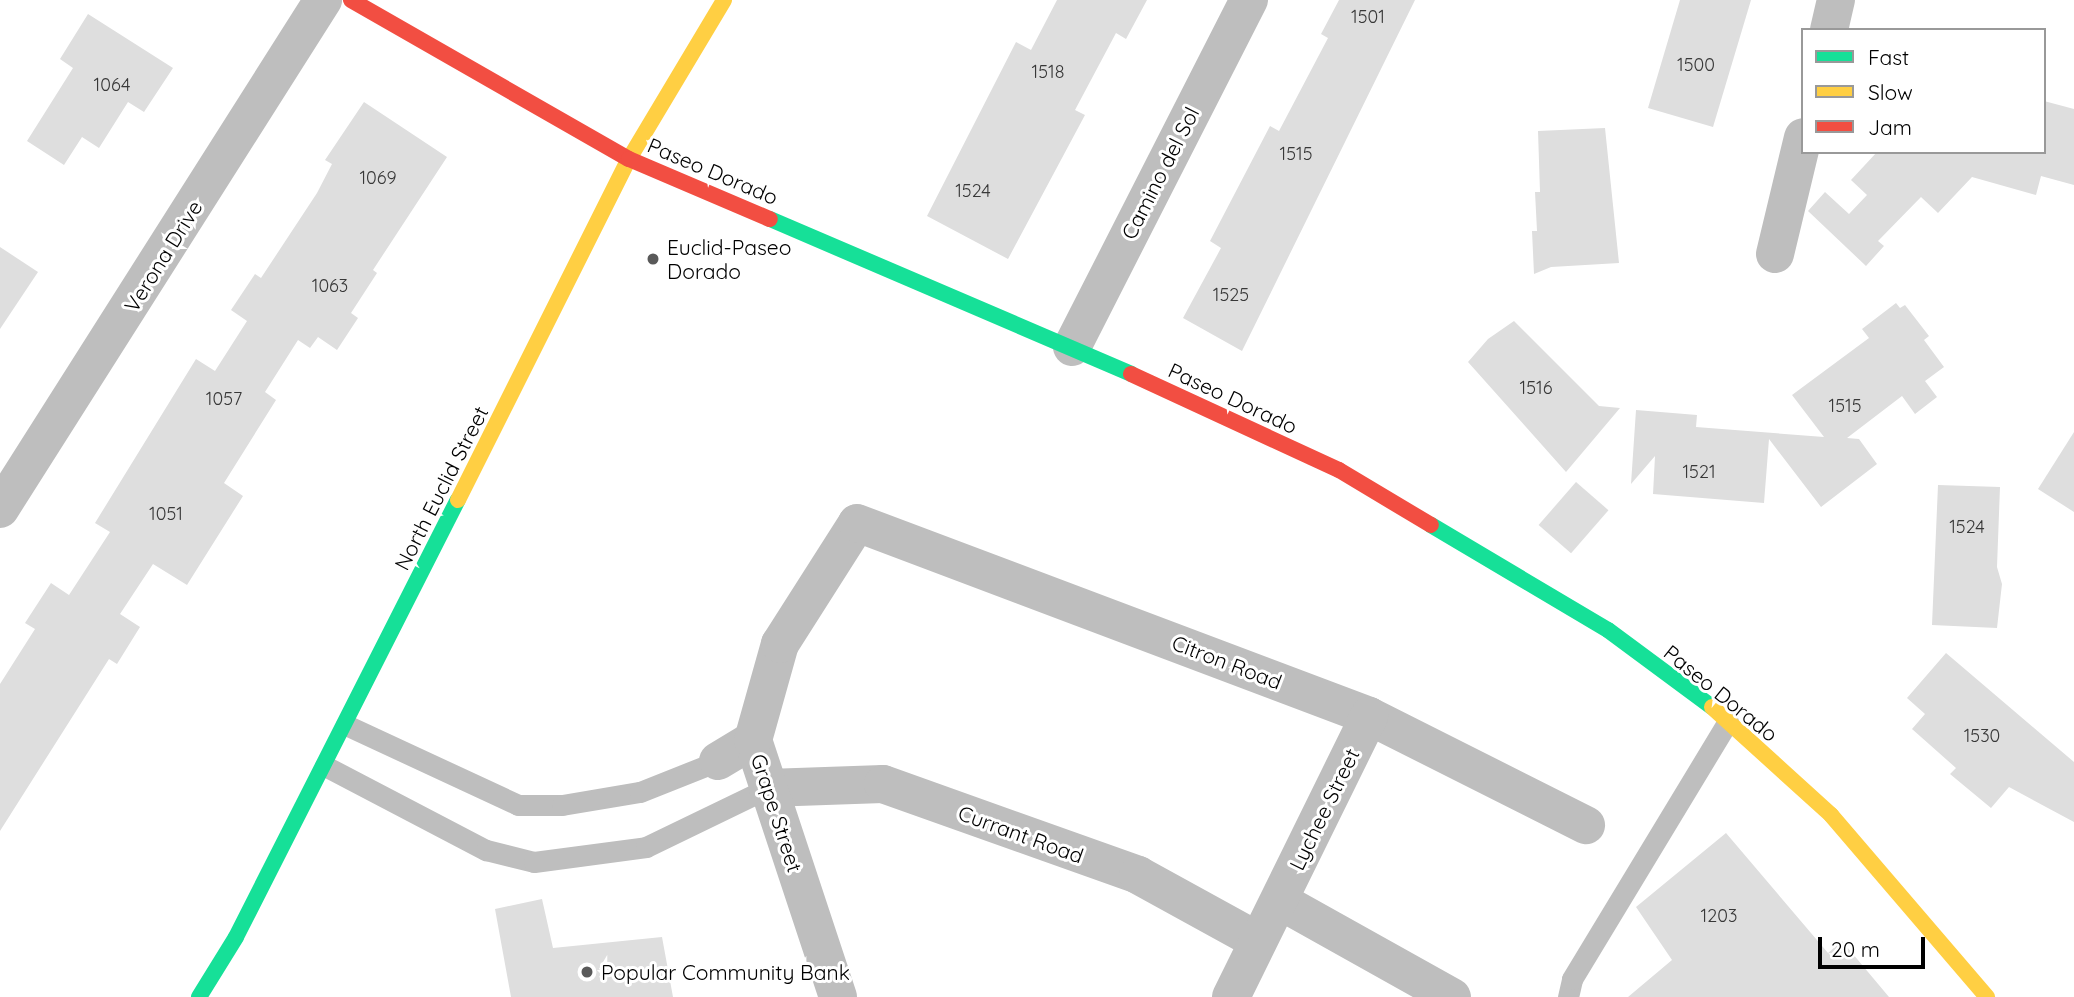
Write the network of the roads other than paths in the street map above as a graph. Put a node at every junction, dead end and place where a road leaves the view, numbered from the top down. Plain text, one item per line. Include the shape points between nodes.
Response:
1 (323, 0) edge
2 (351, 0) edge
3 (724, 0) edge
4 (1249, 0) edge
5 (1836, 0) edge
6 (1829, 28) edge
7 (1801, 145) edge
8 (629, 159) junction
9 (1774, 254) dead end
10 (1072, 346) junction
11 (0, 509) edge
12 (857, 523) joint
13 (1369, 716) junction
14 (1728, 721) junction
15 (346, 725) junction
16 (753, 740) junction
17 (718, 761) joint
18 (325, 766) junction
19 (768, 788) junction
20 (1586, 825) dead end
21 (1280, 901) junction
22 (1258, 941) junction
23 (199, 997) edge
24 (838, 997) edge
25 (1231, 997) edge
26 (1452, 997) edge
27 (1568, 997) edge
28 (1987, 997) edge

1 - 11 street, Verona Drive
2 - 8 street, Paseo Dorado
3 - 8 street, North Euclid Street
4 - 10 street, Camino del Sol
5 - 6 street
7 - 9 street
8 - 10 street, Paseo Dorado
8 - 15 street, North Euclid Street
10 - 14 street, Paseo Dorado via 1339,470 1608,630
12 - 13 street, Citron Road
12 - 16 street, Grape Street via 780,644
13 - 20 street, Citron Road
13 - 21 street, Lychee Street
14 - 27 lane via 1572,979
14 - 28 street, Paseo Dorado via 1831,814
15 - 17 lane via 518,806 562,805 640,792
15 - 18 street, North Euclid Street
16 - 17 street
16 - 19 street, Grape Street
18 - 19 lane via 486,850 534,862 646,846
18 - 23 street, North Euclid Street via 236,937
19 - 22 street, Currant Road via 883,785 1138,875
19 - 24 street, Grape Street
21 - 22 street, Lychee Street
21 - 26 street
22 - 25 street, Lychee Street

